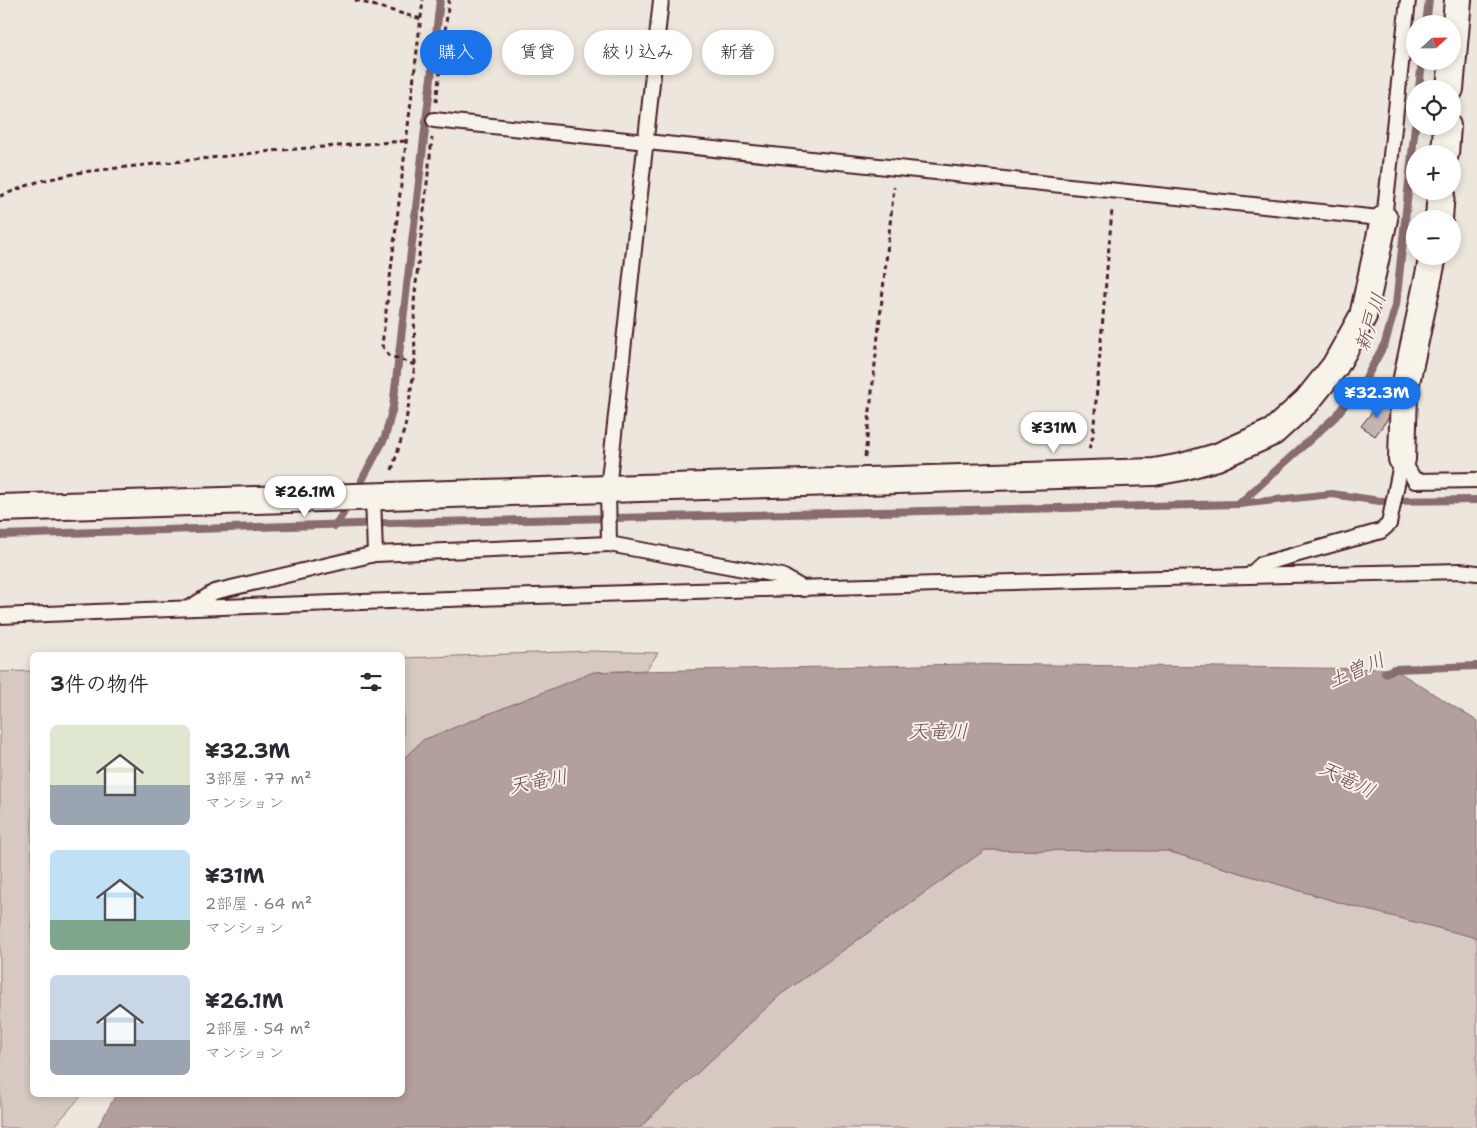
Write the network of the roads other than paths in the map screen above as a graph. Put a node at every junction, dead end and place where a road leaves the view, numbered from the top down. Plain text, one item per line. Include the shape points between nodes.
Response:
1 (661, 0) edge
2 (1408, 0) edge
3 (1458, 0) edge
4 (1451, 80) edge
5 (434, 120) road end
6 (646, 143) junction
7 (1388, 219) junction
8 (1431, 265) edge
9 (1402, 459) junction
10 (1477, 480) edge
11 (608, 495) junction
12 (377, 499) junction
13 (0, 508) edge
14 (609, 540) junction
15 (374, 547) junction
16 (1477, 568) edge
17 (1460, 571) junction
18 (1477, 573) edge
19 (1249, 576) junction
20 (805, 589) junction
21 (189, 608) junction
22 (0, 616) edge

1 - 6 lane
2 - 7 lane
3 - 4 street
5 - 6 lane
6 - 7 lane
6 - 11 lane
7 - 11 street via 1363,316 1335,366 1307,400 1273,432 1217,457 1154,472 862,481
8 - 9 street via 1404,392
9 - 10 lane via 1416,481
9 - 19 lane via 1389,524 1381,532 1262,564
11 - 12 street
11 - 14 lane
12 - 13 street
12 - 15 lane
14 - 15 lane
14 - 20 lane via 782,576
15 - 21 lane via 214,592
16 - 17 lane
17 - 18 lane
17 - 19 lane
19 - 20 lane
20 - 21 lane
21 - 22 lane

